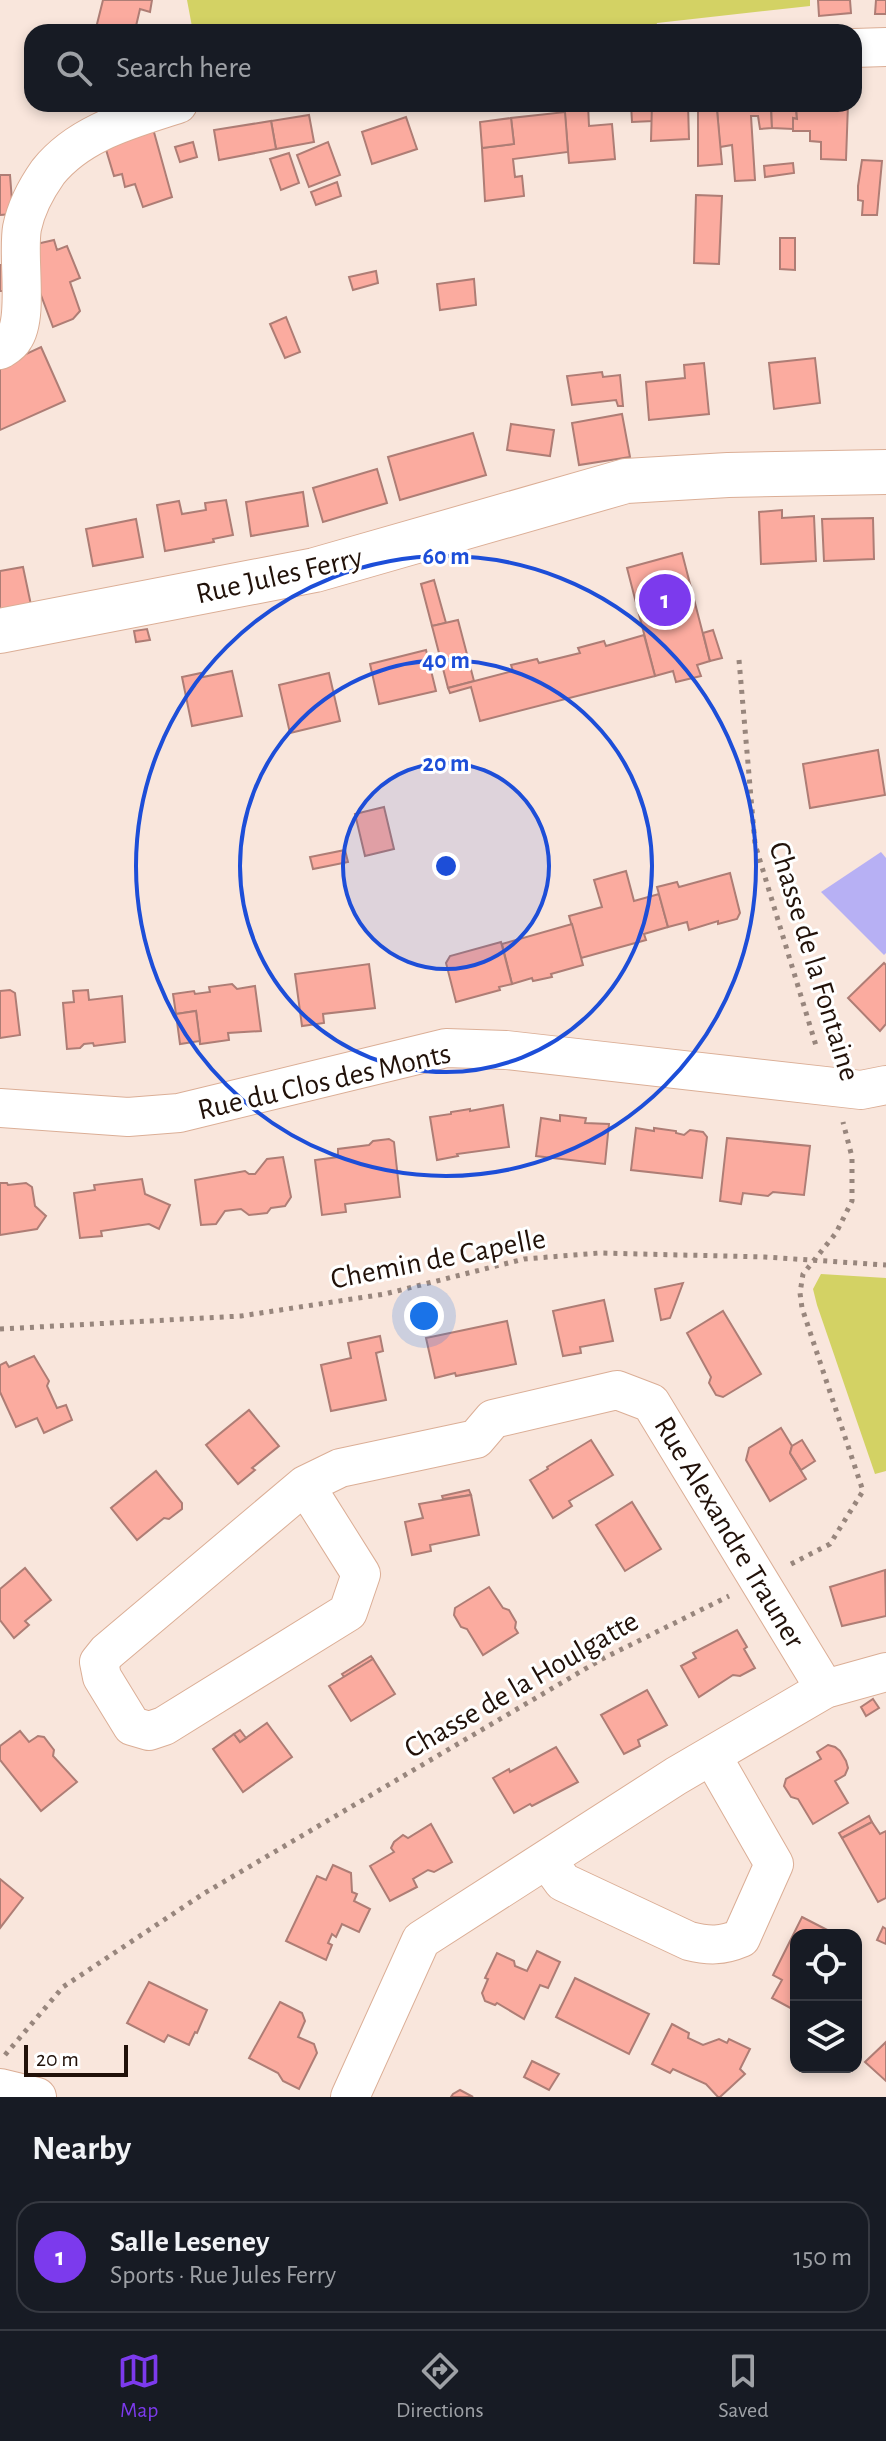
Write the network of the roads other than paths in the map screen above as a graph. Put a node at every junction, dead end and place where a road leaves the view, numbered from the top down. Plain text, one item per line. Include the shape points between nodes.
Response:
1 (886, 47) edge
2 (862, 48) edge
3 (153, 112) edge
4 (0, 350) edge
5 (886, 472) edge
6 (0, 631) edge
7 (886, 1085) edge
8 (0, 1108) edge
9 (305, 1485) junction
10 (886, 1672) edge
11 (825, 1689) junction
12 (712, 1756) junction
13 (547, 1860) junction
14 (0, 2088) edge
15 (37, 2097) edge
16 (350, 2097) edge

1 - 2 street
3 - 4 street via 95,134 50,170 34,193 22,230 16,337
5 - 6 street, Rue Jules Ferry via 626,481 315,570
7 - 8 street, Rue du Clos des Monts via 861,1090 506,1050 446,1048 179,1113 128,1117
9 - 9 street, Rue Alexandre Trauner via 361,1574 348,1612 164,1726 149,1731 132,1726 102,1677 99,1662
9 - 11 street, Rue Alexandre Trauner via 340,1468 476,1439 493,1419 617,1390 651,1403
10 - 11 street
11 - 12 street
12 - 13 street
12 - 13 street via 774,1864 741,1938 724,1945 689,1941 563,1882
13 - 16 street via 421,1940
14 - 15 street

